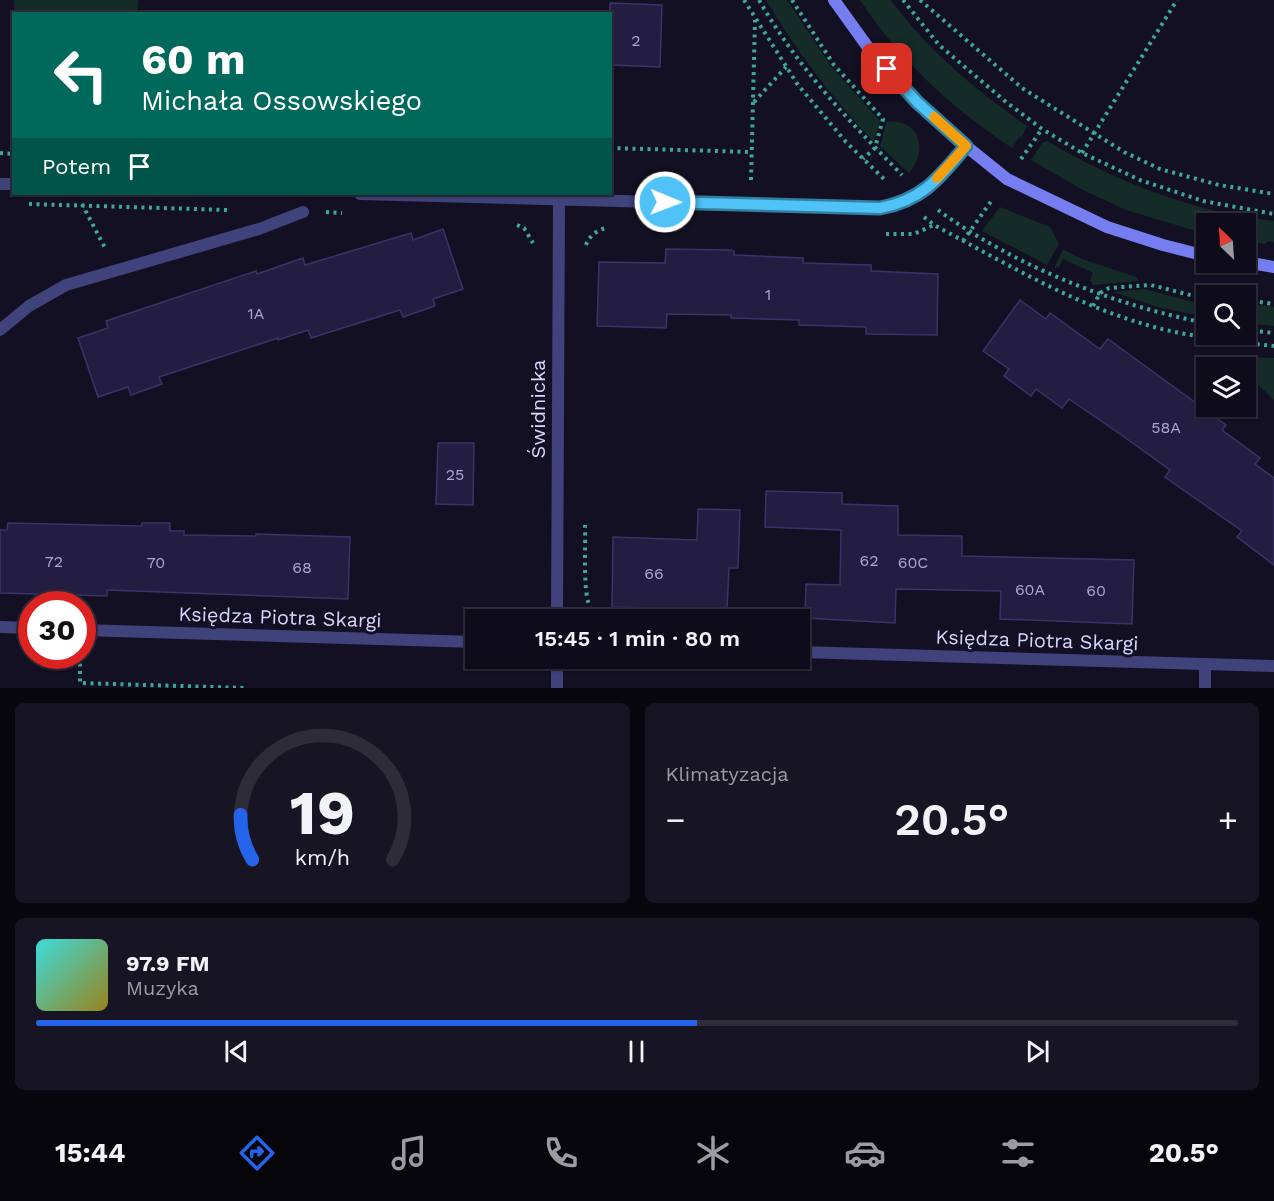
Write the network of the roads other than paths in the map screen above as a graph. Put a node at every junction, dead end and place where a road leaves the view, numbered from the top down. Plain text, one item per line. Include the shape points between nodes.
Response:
1 (834, 0) edge
2 (966, 146) junction
3 (400, 195) edge
4 (559, 199) junction
5 (303, 212) road end
6 (1196, 253) edge
7 (1256, 264) edge
8 (1274, 267) edge
9 (0, 330) edge
10 (557, 609) edge
11 (0, 627) edge
12 (18, 628) edge
13 (96, 630) edge
14 (465, 642) edge
15 (810, 652) edge
16 (1205, 664) junction
17 (1274, 666) edge
18 (557, 669) edge
19 (557, 688) edge
20 (1205, 688) edge

1 - 2 street via 872,53 917,102
2 - 4 street via 921,194 880,208
2 - 6 street via 1007,179 1107,227
3 - 4 street
4 - 10 street, Świdnicka
5 - 9 street via 258,229 66,285 29,306
7 - 8 street
11 - 12 street
13 - 14 street, Księdza Piotra Skargi
15 - 16 street, Księdza Piotra Skargi
16 - 17 street, Księdza Piotra Skargi
16 - 20 street
18 - 19 street

